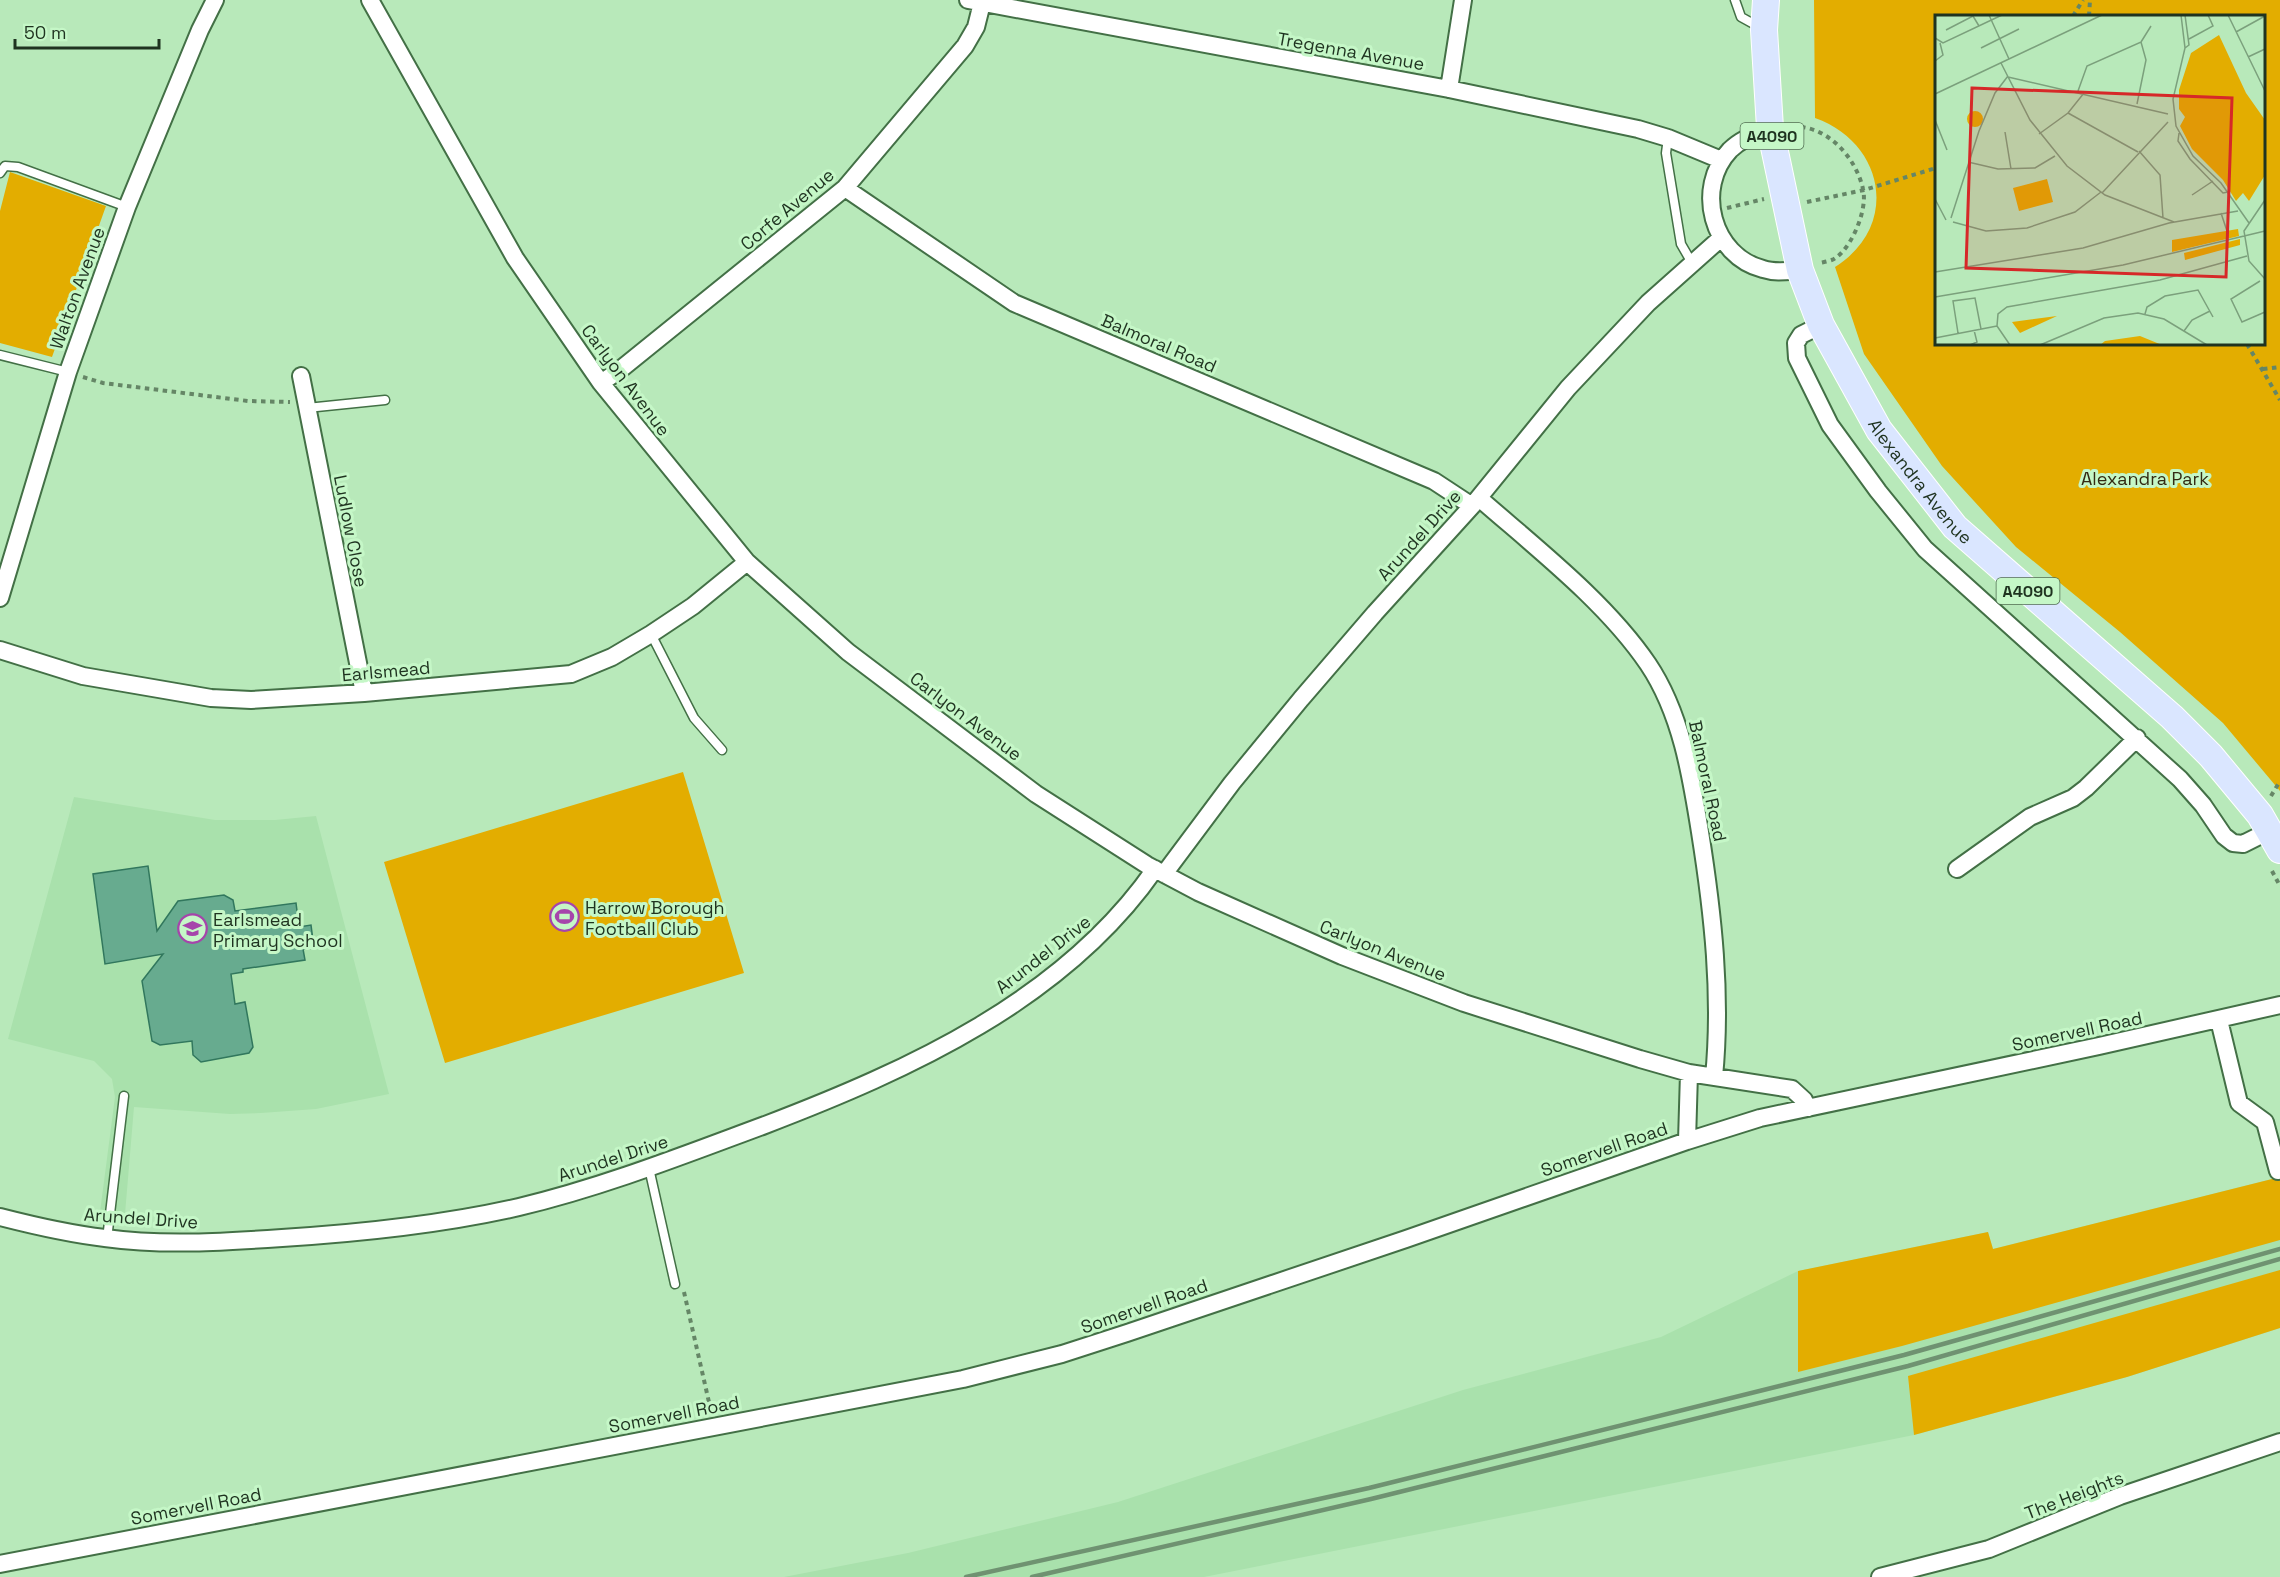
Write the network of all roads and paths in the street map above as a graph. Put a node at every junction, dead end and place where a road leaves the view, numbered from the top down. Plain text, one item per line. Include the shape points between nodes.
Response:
1 (215, 0) edge
2 (370, 0) edge
3 (1463, 0) edge
4 (1735, 0) edge
5 (1766, 0) edge
6 (2083, 0) edge
7 (2090, 0) edge
8 (975, 2) edge
9 (2074, 15) edge
10 (2089, 15) edge
11 (1764, 30) junction
12 (1449, 89) junction
13 (1804, 126) dead end
14 (1770, 128) junction
15 (1668, 138) junction
16 (1722, 160) junction
17 (1935, 168) edge
18 (0, 173) edge
19 (845, 188) junction
20 (1864, 190) junction
21 (1771, 198) dead end
22 (1807, 202) dead end
23 (128, 207) junction
24 (1712, 212) junction
25 (1721, 238) junction
26 (1834, 259) dead end
27 (1692, 263) junction
28 (1800, 270) junction
29 (1821, 325) junction
30 (2248, 345) edge
31 (0, 355) edge
32 (2280, 367) edge
33 (2263, 369) junction
34 (68, 372) junction
35 (301, 376) dead end
36 (601, 383) junction
37 (385, 400) dead end
38 (2280, 400) edge
39 (306, 405) junction
40 (1476, 502) junction
41 (747, 562) junction
42 (0, 598) edge
43 (651, 634) junction
44 (0, 650) edge
45 (364, 693) junction
46 (2137, 738) junction
47 (722, 750) dead end
48 (2274, 840) edge
49 (1956, 869) dead end
50 (1159, 872) junction
51 (2280, 1005) edge
52 (2219, 1020) junction
53 (1689, 1073) junction
54 (1714, 1077) junction
55 (124, 1096) dead end
56 (1808, 1108) junction
57 (1687, 1141) junction
58 (649, 1168) junction
59 (2278, 1171) dead end
60 (0, 1217) edge
61 (107, 1239) junction
62 (675, 1284) joint
63 (714, 1426) junction
64 (2280, 1442) edge
65 (0, 1564) edge
66 (1880, 1577) edge

1 - 23 street, Walton Avenue
2 - 36 street, Carlyon Avenue via 515,258
3 - 12 street
4 - 11 lane via 1741,17
5 - 11 main road, Alexandra Avenue / A4090
6 - 9 path
7 - 10 path
8 - 12 street, Tregenna Avenue
8 - 19 street, Corfe Avenue via 976,27 965,46
11 - 14 main road, Alexandra Avenue / A4090
12 - 15 street, Tregenna Avenue
13 - 20 path via 1831,139 1851,159
14 - 16 street via 1741,140
14 - 28 main road, Alexandra Avenue / A4090
15 - 16 street, Tregenna Avenue
15 - 27 lane via 1666,153 1681,244
16 - 24 street via 1712,187
17 - 20 path
18 - 23 lane via 5,166 18,167
19 - 36 street, Corfe Avenue
19 - 40 street, Balmoral Road via 1014,303
20 - 22 path
20 - 26 path via 1863,212 1853,237
21 - 24 path
23 - 34 street, Walton Avenue
24 - 25 street
25 - 27 street, Arundel Drive
25 - 28 street via 1743,261 1762,269
27 - 40 street, Arundel Drive via 1596,356
28 - 29 main road, Alexandra Avenue / A4090
29 - 46 street via 1801,335 1796,343 1797,358 1830,425 1878,491 1925,549
29 - 48 main road, Alexandra Avenue / A4090 via 1879,430 1955,526 2172,717 2260,815
30 - 33 path
31 - 34 lane
32 - 33 path
33 - 38 path
34 - 39 path via 103,383
34 - 42 street, Walton Avenue
35 - 39 street, Ludlow Close
36 - 41 street, Carlyon Avenue
37 - 39 lane
39 - 45 street, Ludlow Close
40 - 50 street, Arundel Drive via 1301,699
40 - 54 street, Balmoral Road via 1576,584 1618,627 1648,664 1668,702 1690,776 1708,887 1717,988
41 - 43 street, Earlsmead
41 - 50 street, Carlyon Avenue via 848,652 1026,787
43 - 45 street, Earlsmead via 612,657 571,674
43 - 47 lane via 694,718
44 - 45 street, Earlsmead via 83,676 211,698 251,700
46 - 48 street via 2180,779 2233,843
46 - 49 street via 2073,798 2030,817
50 - 53 street, Carlyon Avenue via 1342,956 1464,1003
50 - 58 street, Arundel Drive via 1092,942 1039,986 970,1031 867,1083
51 - 52 street, Somervell Road
52 - 56 street, Somervell Road
52 - 59 street via 2239,1103 2265,1122
53 - 54 street, Carlyon Avenue
53 - 57 street
54 - 56 street, Carlyon Avenue via 1792,1089
55 - 61 lane
56 - 57 street, Somervell Road
57 - 63 street, Somervell Road via 1062,1354 963,1379
58 - 61 street, Arundel Drive via 520,1207 362,1233 235,1241
58 - 62 lane
60 - 61 street, Arundel Drive
62 - 63 path via 684,1292
63 - 65 street, Somervell Road
64 - 66 street, The Heights via 2120,1496 1989,1549

